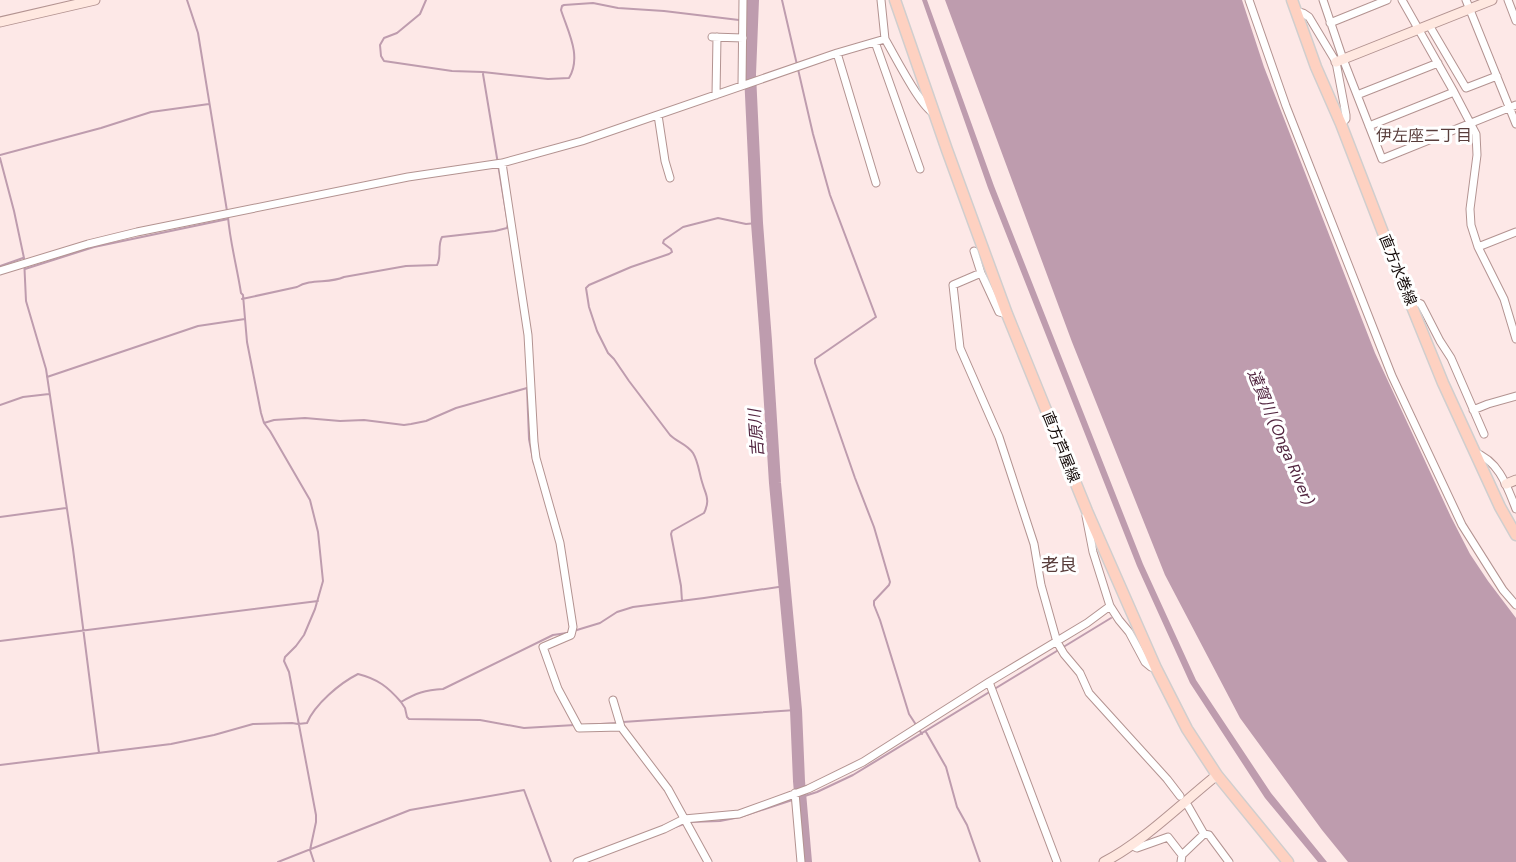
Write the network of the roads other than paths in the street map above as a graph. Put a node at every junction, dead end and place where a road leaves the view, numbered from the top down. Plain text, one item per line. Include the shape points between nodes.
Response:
1 (95, 0) edge
2 (743, 0) edge
3 (881, 0) edge
4 (895, 0) edge
5 (1249, 0) edge
6 (1292, 0) edge
7 (1323, 0) edge
8 (1387, 0) edge
9 (1402, 0) edge
10 (1492, 0) edge
11 (1508, 0) edge
12 (1468, 4) edge
13 (1296, 11) junction
14 (1516, 21) edge
15 (0, 22) edge
16 (1330, 23) junction
17 (1430, 25) junction
18 (1419, 29) junction
19 (743, 38) junction
20 (885, 39) junction
21 (875, 42) junction
22 (837, 53) junction
23 (1339, 60) junction
24 (1438, 63) junction
25 (1497, 76) junction
26 (742, 85) junction
27 (1454, 92) junction
28 (716, 95) junction
29 (1357, 95) junction
30 (1513, 106) edge
31 (933, 112) junction
32 (658, 115) junction
33 (1341, 124) junction
34 (1471, 124) junction
35 (1516, 124) edge
36 (1369, 126) junction
37 (502, 163) junction
38 (920, 169) dead end
39 (670, 178) dead end
40 (876, 183) dead end
41 (1516, 232) edge
42 (1478, 248) junction
43 (974, 251) dead end
44 (0, 271) edge
45 (981, 273) junction
46 (1411, 304) junction
47 (1007, 314) junction
48 (1516, 339) edge
49 (1516, 396) edge
50 (1473, 410) junction
51 (1484, 434) dead end
52 (1474, 452) junction
53 (1516, 480) edge
54 (1506, 484) junction
55 (1516, 509) edge
56 (1087, 511) junction
57 (1516, 535) edge
58 (1516, 605) edge
59 (1110, 606) junction
60 (1057, 642) junction
61 (1156, 668) junction
62 (989, 682) junction
63 (613, 699) dead end
64 (621, 727) junction
65 (1217, 775) junction
66 (795, 793) junction
67 (1180, 796) dead end
68 (1188, 806) dead end
69 (684, 819) junction
70 (1204, 834) junction
71 (1131, 845) junction
72 (1182, 859) edge
73 (577, 862) edge
74 (708, 862) edge
75 (801, 862) edge
76 (1058, 862) edge
77 (1104, 862) edge
78 (1229, 862) edge
79 (1288, 862) edge

1 - 15 street
2 - 19 street
3 - 20 street
4 - 31 main road, 直方芦屋線
5 - 58 street via 1286,106 1392,376 1462,525
6 - 13 main road, 直方水巻線
7 - 16 street
8 - 16 street
9 - 18 street
10 - 12 street
11 - 14 street
12 - 17 street
12 - 25 street
13 - 23 street via 1309,17
13 - 33 main road, 直方水巻線
16 - 23 street
17 - 18 street
17 - 25 street via 1466,88
18 - 23 street
18 - 24 street
19 - 26 street
19 - 28 street via 715,37
20 - 21 street
20 - 31 street
21 - 22 street
21 - 38 street
22 - 26 street
22 - 40 street
23 - 29 street
23 - 33 street via 1346,114
24 - 27 street
24 - 29 street
25 - 30 street
26 - 28 street
27 - 34 street
27 - 36 street
28 - 32 street
29 - 36 street
30 - 34 street
30 - 35 street
31 - 47 main road, 直方芦屋線
32 - 37 street
32 - 39 street
33 - 46 main road, 直方水巻線
34 - 36 street via 1382,159
34 - 42 street via 1476,134 1477,156 1470,209
37 - 44 street via 408,177 137,232
37 - 64 street via 528,335 536,458 560,543 573,627 571,635 543,647 558,689 579,728
41 - 42 street
42 - 48 street via 1504,299
43 - 45 street
45 - 47 street via 999,312
45 - 60 street via 953,285 960,348 999,437 1034,544
46 - 50 street via 1420,304 1451,358
46 - 52 main road, 直方水巻線
47 - 56 main road, 直方芦屋線
49 - 50 street
50 - 51 street
52 - 54 street via 1492,462
52 - 57 main road, 直方水巻線
53 - 54 street
54 - 55 street
56 - 59 street via 1093,552
56 - 61 main road, 直方芦屋線
59 - 60 street
59 - 61 street via 1145,662
60 - 62 street
60 - 67 street via 1080,673 1089,693
61 - 65 main road, 直方芦屋線 via 1187,729
62 - 66 street via 863,762
62 - 76 street
63 - 64 street
64 - 69 street via 668,789
65 - 71 street
65 - 79 main road, 直方芦屋線
66 - 69 street via 738,814
66 - 75 street
68 - 70 street
69 - 73 street
69 - 74 street
70 - 72 street
70 - 78 street via 1209,835
71 - 72 street via 1137,848 1168,837
71 - 77 street

